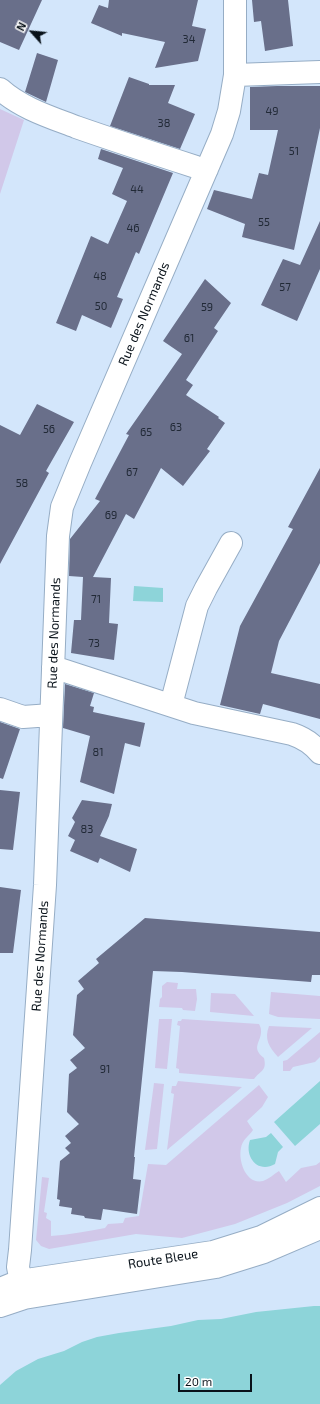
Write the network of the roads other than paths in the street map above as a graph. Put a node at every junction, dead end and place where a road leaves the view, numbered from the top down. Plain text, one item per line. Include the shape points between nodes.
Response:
1 (235, 0) edge
2 (320, 72) edge
3 (236, 75) junction
4 (0, 89) edge
5 (207, 169) junction
6 (231, 543) dead end
7 (53, 667) junction
8 (171, 705) junction
9 (0, 708) edge
10 (51, 715) junction
11 (320, 753) edge
12 (320, 1208) edge
13 (320, 1228) edge
14 (0, 1289) edge
15 (22, 1290) junction
16 (0, 1306) edge

1 - 3 street, Rue des Normands
2 - 3 street
3 - 5 street, Rue des Normands via 222,134
4 - 5 street via 9,98 40,113 120,143
5 - 7 street, Rue des Normands via 62,508 58,536
6 - 8 street via 197,606
7 - 8 street
7 - 10 street, Rue des Normands
8 - 11 street via 194,713 292,734 304,738
9 - 10 street via 23,717
10 - 15 street, Rue des Normands via 45,885 18,1267
12 - 15 street, Route Bleue via 261,1237 213,1252
13 - 15 street, Route Bleue via 264,1252 216,1267
14 - 15 street, Route Bleue
15 - 16 street, Route Bleue

